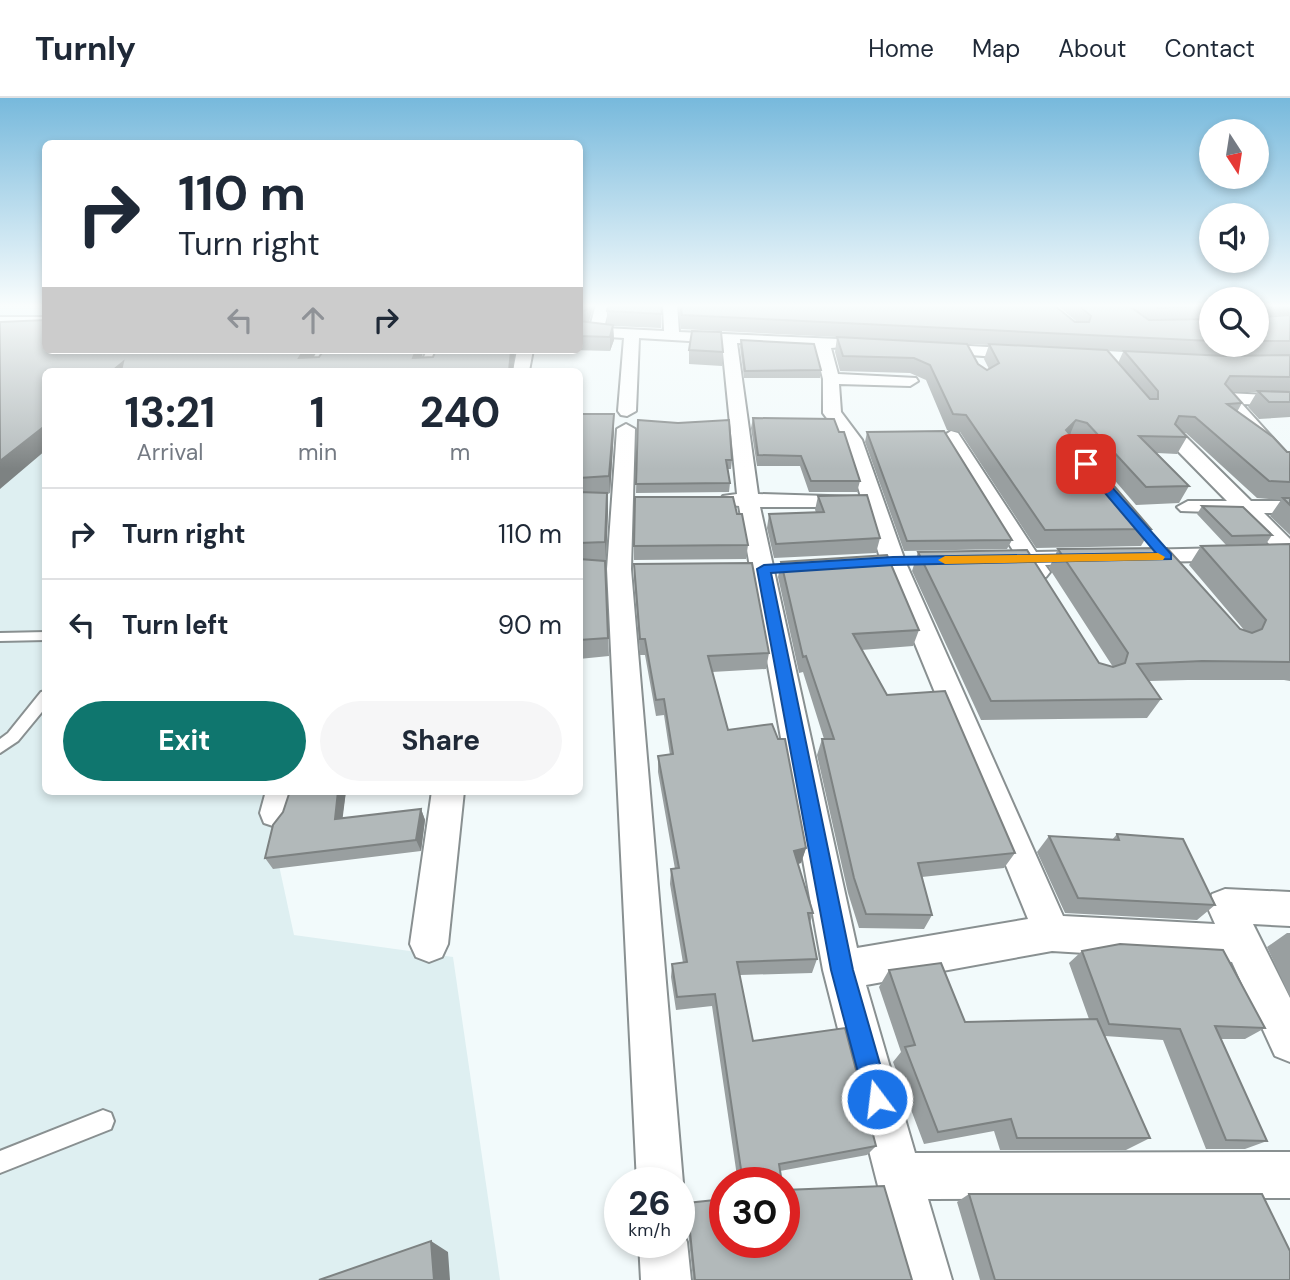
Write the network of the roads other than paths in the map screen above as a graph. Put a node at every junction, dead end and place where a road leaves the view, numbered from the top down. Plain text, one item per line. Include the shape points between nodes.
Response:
1 (630, 359) edge
2 (731, 359) edge
3 (826, 359) edge
4 (974, 359) edge
5 (978, 369) edge
6 (831, 379) junction
7 (910, 381) dead end
8 (1289, 401) edge
9 (951, 437) edge
10 (1177, 439) edge
11 (1288, 465) edge
12 (748, 499) junction
13 (706, 500) edge
14 (871, 501) junction
15 (1188, 507) edge
16 (1245, 507) junction
17 (1290, 508) edge
18 (1149, 536) edge
19 (1290, 553) edge
20 (1166, 557) junction
21 (1030, 559) junction
22 (975, 560) edge
23 (1184, 578) edge
24 (1051, 593) edge
25 (42, 636) edge
26 (0, 637) edge
27 (42, 701) edge
28 (0, 747) edge
29 (448, 795) edge
30 (1290, 909) edge
31 (1052, 933) junction
32 (429, 944) dead end
33 (1242, 944) junction
34 (842, 970) junction
35 (1290, 1041) edge
36 (103, 1121) dead end
37 (0, 1162) edge
38 (659, 1167) edge
39 (1290, 1175) edge
40 (898, 1176) junction
41 (664, 1258) edge
42 (666, 1280) edge
43 (927, 1280) edge

1 - 38 street via 619,569
2 - 12 street
3 - 6 street
4 - 5 street
6 - 7 street
6 - 14 street via 832,413 853,440
8 - 11 street via 1227,398
9 - 21 street
10 - 16 street
12 - 13 street
12 - 14 street
12 - 34 street
14 - 31 street
15 - 16 street
16 - 17 street
16 - 19 street
18 - 20 street
19 - 20 street
20 - 21 street
20 - 23 street
21 - 22 street
21 - 24 street
25 - 26 lane
27 - 28 lane
29 - 32 street
30 - 33 street via 1225,906
31 - 33 street
31 - 34 street
33 - 35 street
34 - 40 street
36 - 37 lane
39 - 40 street
40 - 43 street
41 - 42 street

